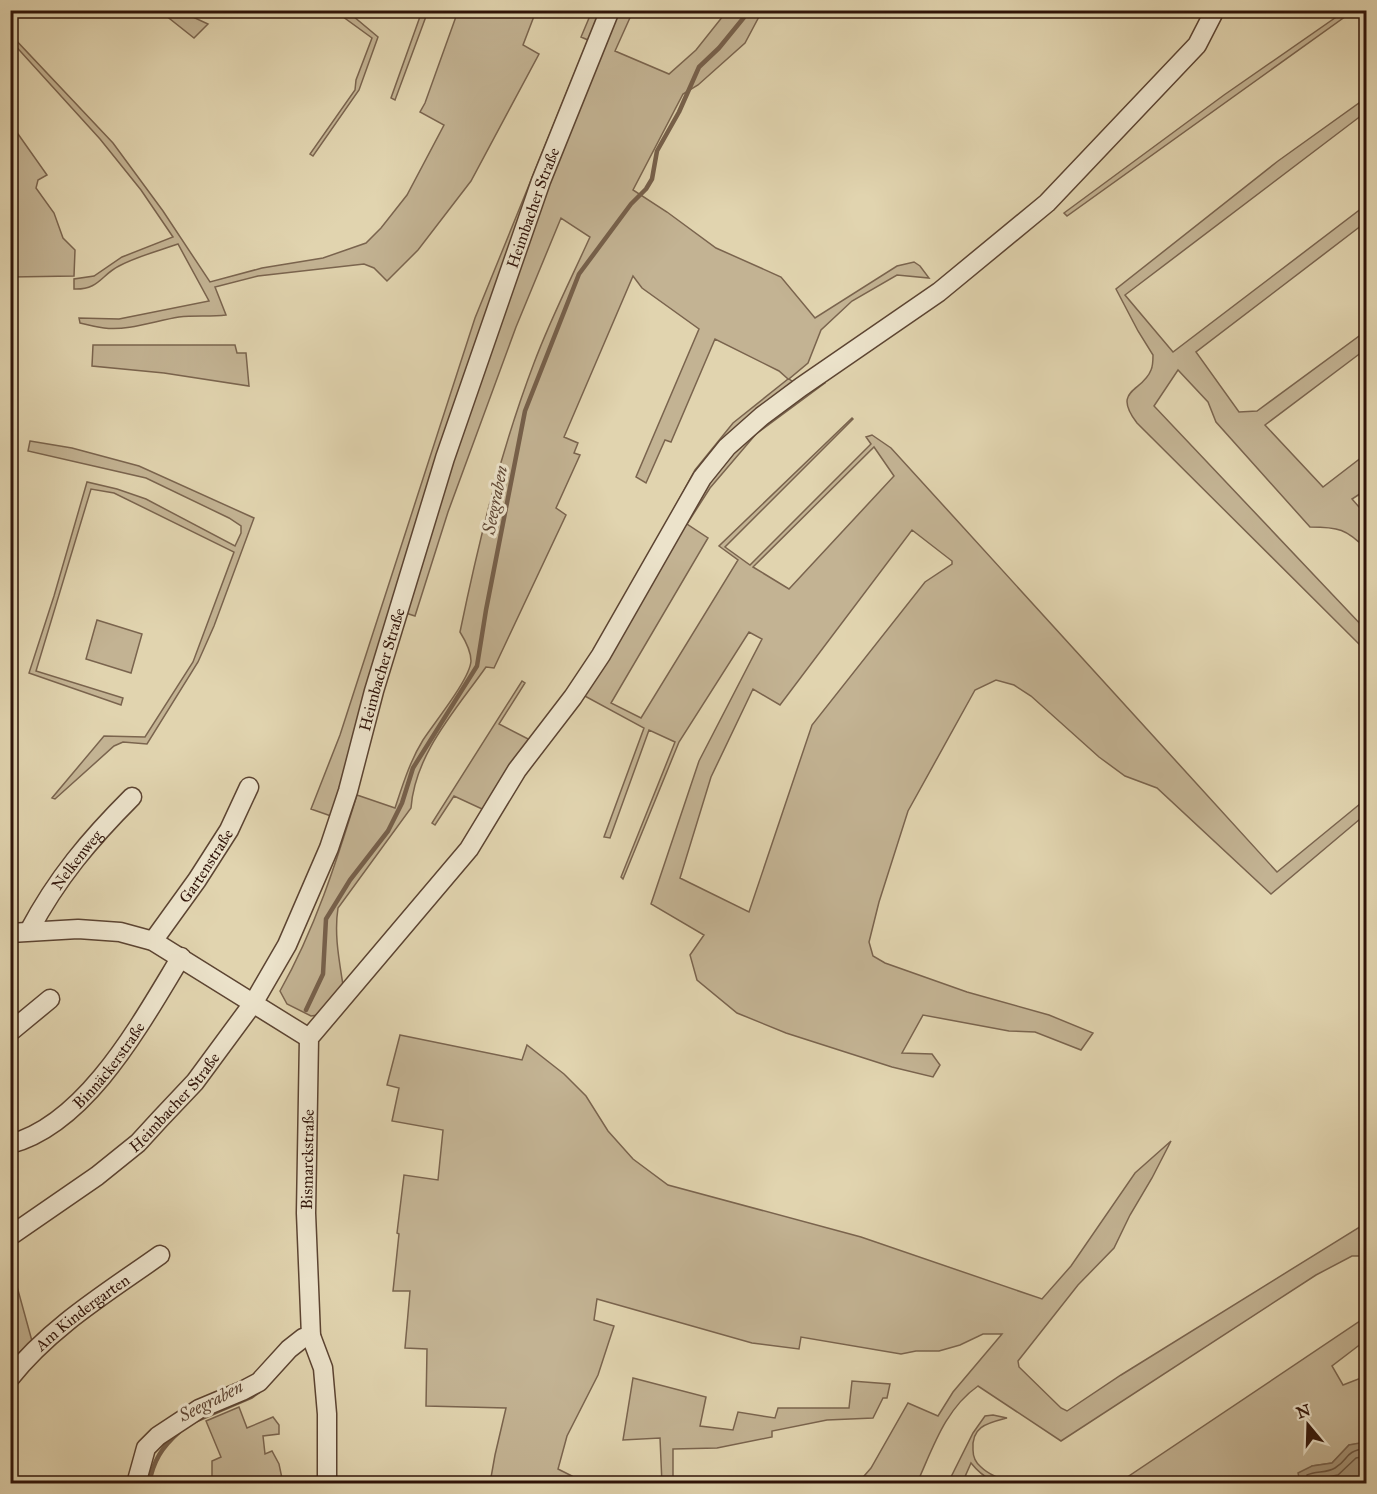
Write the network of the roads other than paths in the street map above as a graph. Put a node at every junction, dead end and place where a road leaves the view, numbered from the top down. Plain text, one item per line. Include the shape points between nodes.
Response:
1 (610, 10) edge
2 (1215, 10) edge
3 (249, 787) dead end
4 (132, 797) dead end
5 (20, 932) edge
6 (153, 941) junction
7 (181, 957) junction
8 (50, 999) dead end
9 (254, 1002) junction
10 (10, 1032) edge
11 (309, 1038) junction
12 (10, 1144) edge
13 (10, 1236) edge
14 (160, 1255) dead end
15 (311, 1336) junction
16 (10, 1378) edge
17 (136, 1484) edge
18 (327, 1484) edge

1 - 9 street, Heimbacher Straße via 541,181 445,458 329,848 287,945
2 - 11 street via 1197,45 1047,203 939,292 801,387 727,447 702,478 601,655 517,770 469,849
3 - 6 street, Gartenstraße via 229,830
4 - 5 street, Nelkenweg via 94,834
5 - 6 street via 78,929 120,932
6 - 7 street
7 - 9 street
7 - 12 street, Binnäckerstraße via 140,1023 86,1095 66,1115 27,1140
8 - 10 street
9 - 11 street
9 - 13 street, Heimbacher Straße via 195,1082 138,1143
11 - 15 street, Bismarckstraße via 306,1213
14 - 16 street, Am Kindergarten via 73,1317
15 - 17 street via 289,1349 259,1382 199,1409 158,1436 146,1448
15 - 18 street, Bismarckstraße via 323,1368

